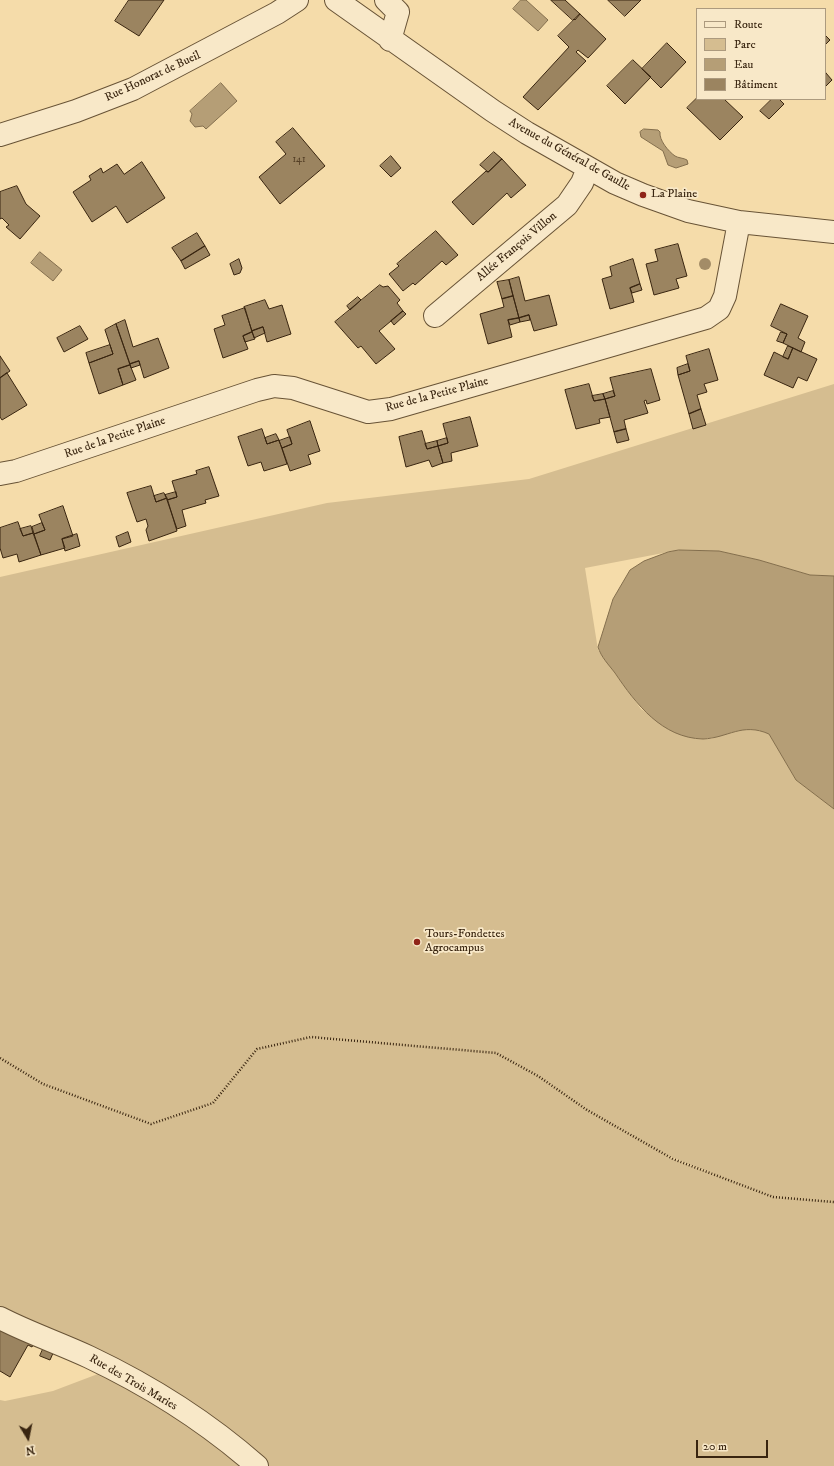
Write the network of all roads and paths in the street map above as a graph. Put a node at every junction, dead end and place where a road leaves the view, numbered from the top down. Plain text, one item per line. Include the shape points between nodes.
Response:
1 (297, 0) edge
2 (336, 0) edge
3 (386, 0) edge
4 (390, 40) junction
5 (0, 135) edge
6 (588, 168) junction
7 (739, 222) junction
8 (834, 232) edge
9 (434, 316) dead end
10 (0, 474) edge
11 (0, 1058) edge
12 (834, 1202) edge
13 (0, 1318) edge
14 (256, 1466) edge

1 - 5 street, Rue Honorat de Bueil via 133,89 76,111
2 - 4 street, Avenue du Général de Gaulle
3 - 4 street via 398,12
4 - 6 street, Avenue du Général de Gaulle via 493,111
6 - 7 street, Avenue du Général de Gaulle via 643,195 688,211
6 - 9 street, Allée François Villon via 567,205
7 - 8 street, Avenue du Général de Gaulle
7 - 10 street, Rue de la Petite Plaine via 725,296 719,308 706,318 391,409 368,412 293,388 274,386 16,471
11 - 12 path via 43,1084 151,1124 213,1103 257,1049 311,1037 496,1054 538,1076 587,1110 673,1159 773,1197
13 - 14 street, Rue des Trois Maries via 89,1357 153,1392 227,1440

